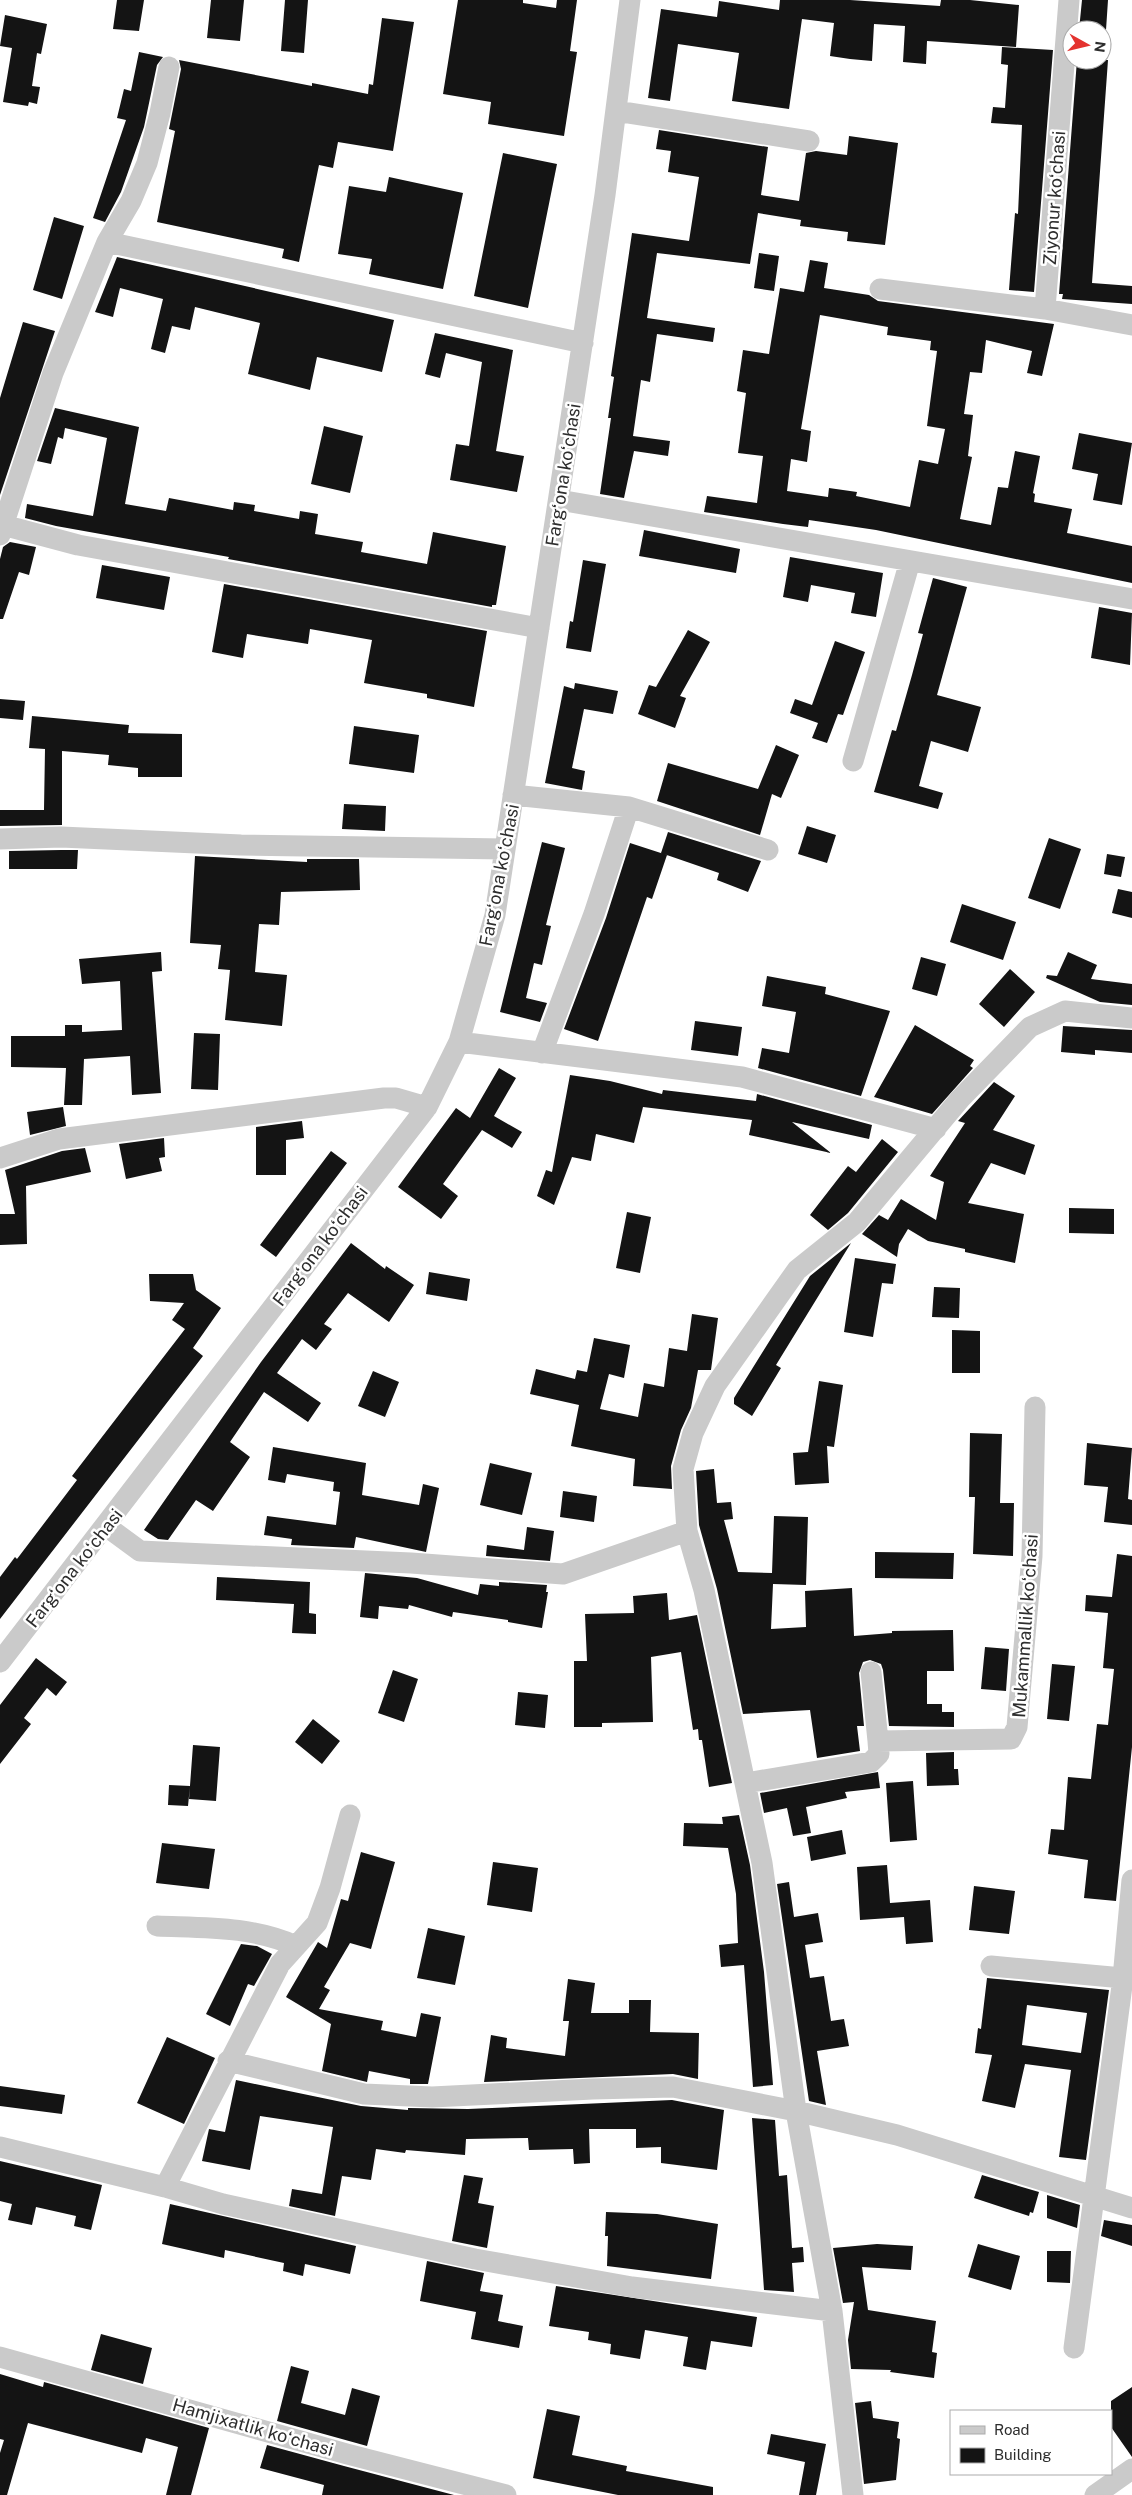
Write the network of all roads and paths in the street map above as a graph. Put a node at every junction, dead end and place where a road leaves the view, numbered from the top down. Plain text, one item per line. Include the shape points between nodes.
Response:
1 (630, 0) edge
2 (1069, 0) edge
3 (169, 67) dead end
4 (616, 111) junction
5 (809, 140) dead end
6 (107, 242) junction
7 (880, 289) dead end
8 (1045, 309) junction
9 (1132, 325) edge
10 (583, 343) junction
11 (559, 500) junction
12 (2, 530) edge
13 (910, 561) junction
14 (1132, 599) edge
15 (539, 628) junction
16 (854, 761) dead end
17 (513, 795) junction
18 (629, 807) junction
19 (0, 840) edge
20 (505, 849) junction
21 (768, 850) dead end
22 (1132, 1018) edge
23 (459, 1042) junction
24 (542, 1053) junction
25 (427, 1107) junction
26 (936, 1129) junction
27 (0, 1158) edge
28 (1035, 1407) dead end
29 (106, 1526) junction
30 (686, 1531) junction
31 (0, 1662) edge
32 (871, 1672) dead end
33 (878, 1741) junction
34 (746, 1783) junction
35 (350, 1815) dead end
36 (1132, 1880) edge
37 (157, 1926) dead end
38 (296, 1946) junction
39 (991, 1966) dead end
40 (1123, 1978) junction
41 (228, 2061) junction
42 (796, 2111) junction
43 (0, 2147) edge
44 (165, 2187) junction
45 (1093, 2196) junction
46 (1132, 2208) edge
47 (832, 2311) junction
48 (1074, 2348) dead end
49 (0, 2357) edge
50 (1132, 2469) edge
51 (506, 2495) edge
52 (853, 2495) edge
53 (1095, 2495) edge

1 - 4 street, Fargʻona koʻchasi
2 - 8 street, Ziyonur koʻchasi
3 - 6 street via 147,163 131,201
4 - 5 street
4 - 10 street, Fargʻona koʻchasi
6 - 10 street
6 - 12 street via 53,373
7 - 8 street
8 - 9 street
10 - 11 street, Fargʻona koʻchasi
11 - 13 street
11 - 15 street, Fargʻona koʻchasi
12 - 15 street
13 - 14 street
13 - 16 street
15 - 17 street, Fargʻona koʻchasi
17 - 18 street
17 - 20 street, Fargʻona koʻchasi
18 - 21 street
18 - 24 street via 594,914
19 - 20 street via 61,837 241,845
20 - 23 street, Fargʻona koʻchasi via 495,915
22 - 26 street via 1065,1011 1030,1027 960,1099
23 - 24 street
23 - 25 street, Fargʻona koʻchasi
24 - 26 street via 742,1077
25 - 27 street via 384,1098 58,1139
25 - 29 street, Fargʻona koʻchasi
26 - 30 street via 857,1222 797,1270 715,1386 693,1433 683,1469
28 - 33 street, Mukammallik koʻchasi via 1032,1556 1017,1727 1011,1739
29 - 30 street via 140,1551 411,1563 564,1574
29 - 31 street, Fargʻona koʻchasi
30 - 34 street via 704,1590
32 - 33 street
33 - 34 street via 879,1754 871,1762
34 - 42 street via 762,1863
35 - 38 street via 330,1888 316,1923
36 - 40 street
37 - 38 street via 228,1929 268,1936
38 - 41 street via 280,1964
39 - 40 street
40 - 45 street
41 - 42 street via 364,2094 432,2097 673,2087
41 - 44 street
42 - 45 street via 897,2135
42 - 47 street
43 - 44 street
44 - 47 street via 223,2204 475,2259 632,2288
45 - 46 street
45 - 48 street
47 - 52 street
49 - 51 street, Hamjixatlik koʻchasi
50 - 53 street

